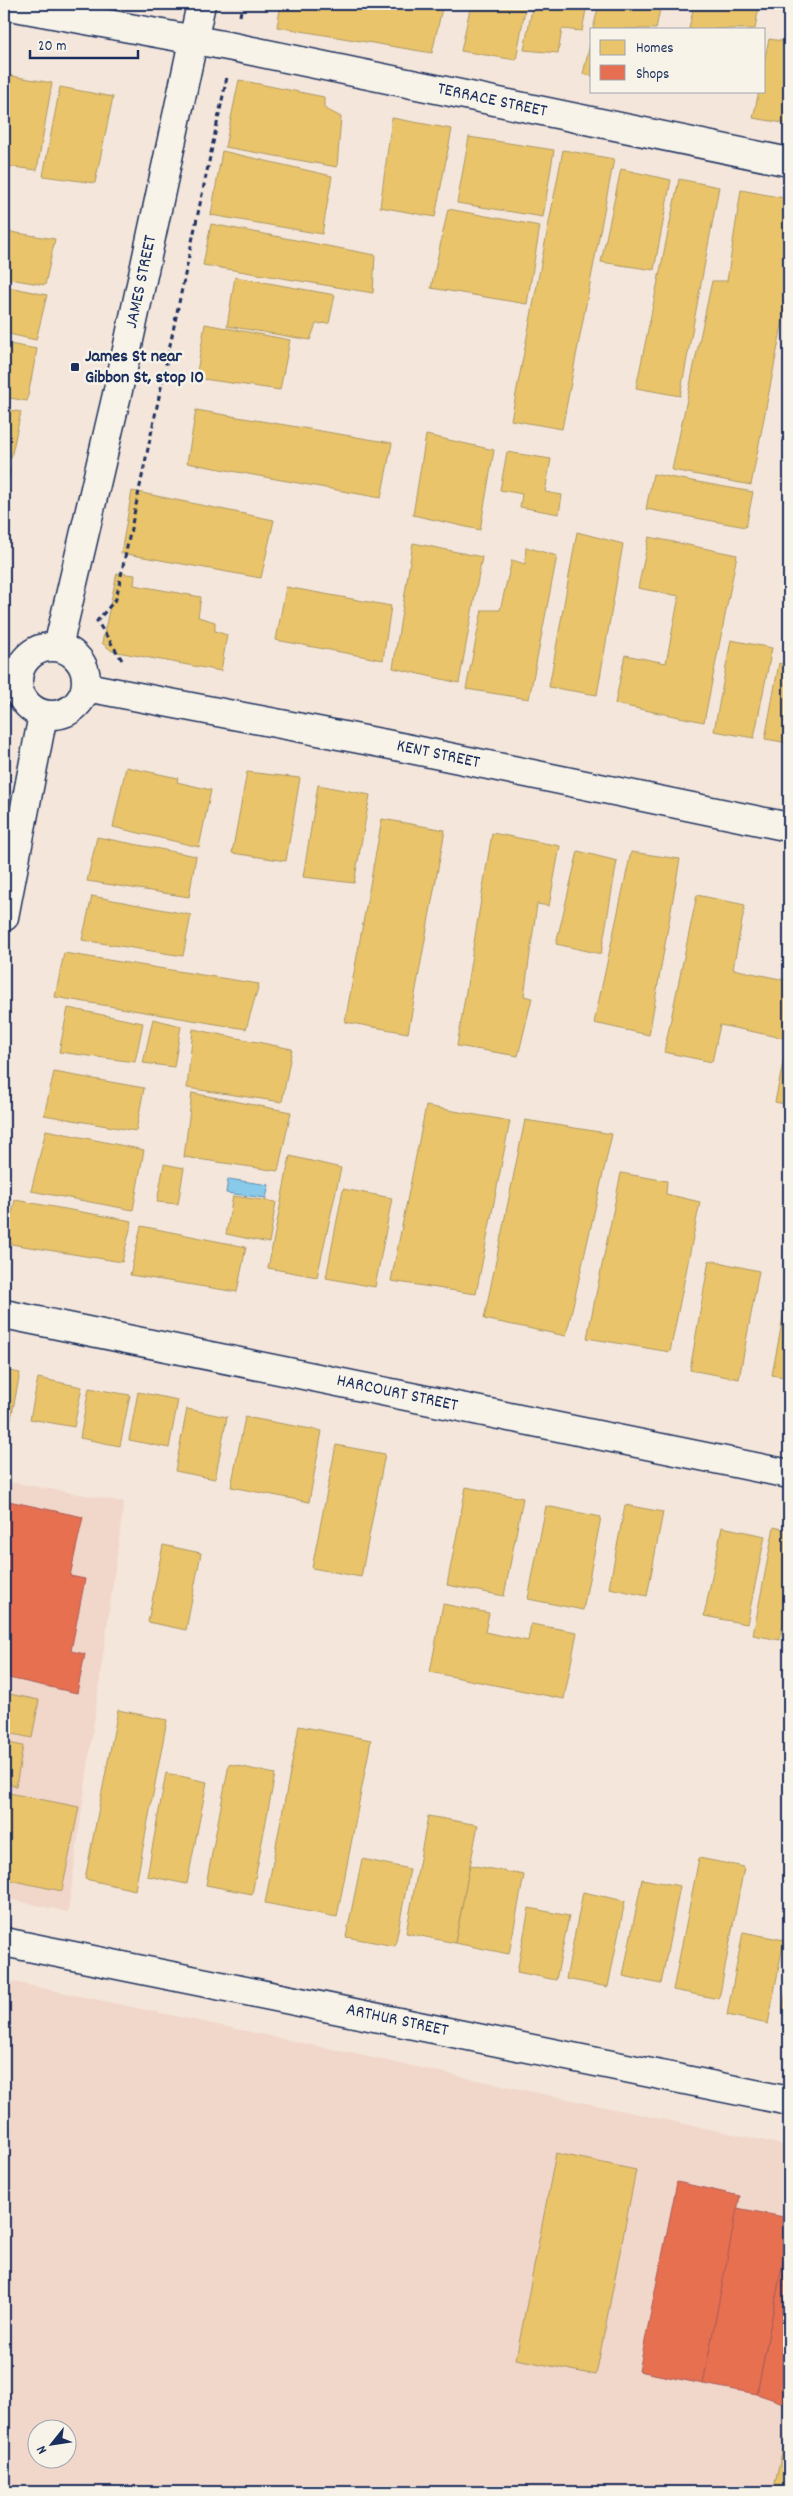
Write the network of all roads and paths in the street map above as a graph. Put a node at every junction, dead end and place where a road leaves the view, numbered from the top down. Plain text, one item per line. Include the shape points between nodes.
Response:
1 (201, 4) edge
2 (4, 5) edge
3 (194, 39) junction
4 (228, 72) dead end
5 (789, 162) edge
6 (58, 647) junction
7 (121, 660) dead end
8 (11, 672) edge
9 (86, 687) junction
10 (43, 715) junction
11 (789, 827) edge
12 (4, 917) edge
13 (4, 1314) edge
14 (789, 1474) edge
15 (4, 1942) edge
16 (789, 2102) edge

1 - 3 street, JAMES STREET
2 - 3 street, TERRACE STREET
3 - 5 street, TERRACE STREET
3 - 6 street, JAMES STREET via 122,373
4 - 7 path via 116,599 98,621
6 - 8 street via 45,647 33,652
6 - 9 street via 71,652 80,661 86,673
8 - 10 street via 22,699
9 - 10 street via 75,707 60,714
9 - 11 street, KENT STREET via 386,744
10 - 12 street
13 - 14 street, HARCOURT STREET
15 - 16 street, ARTHUR STREET

